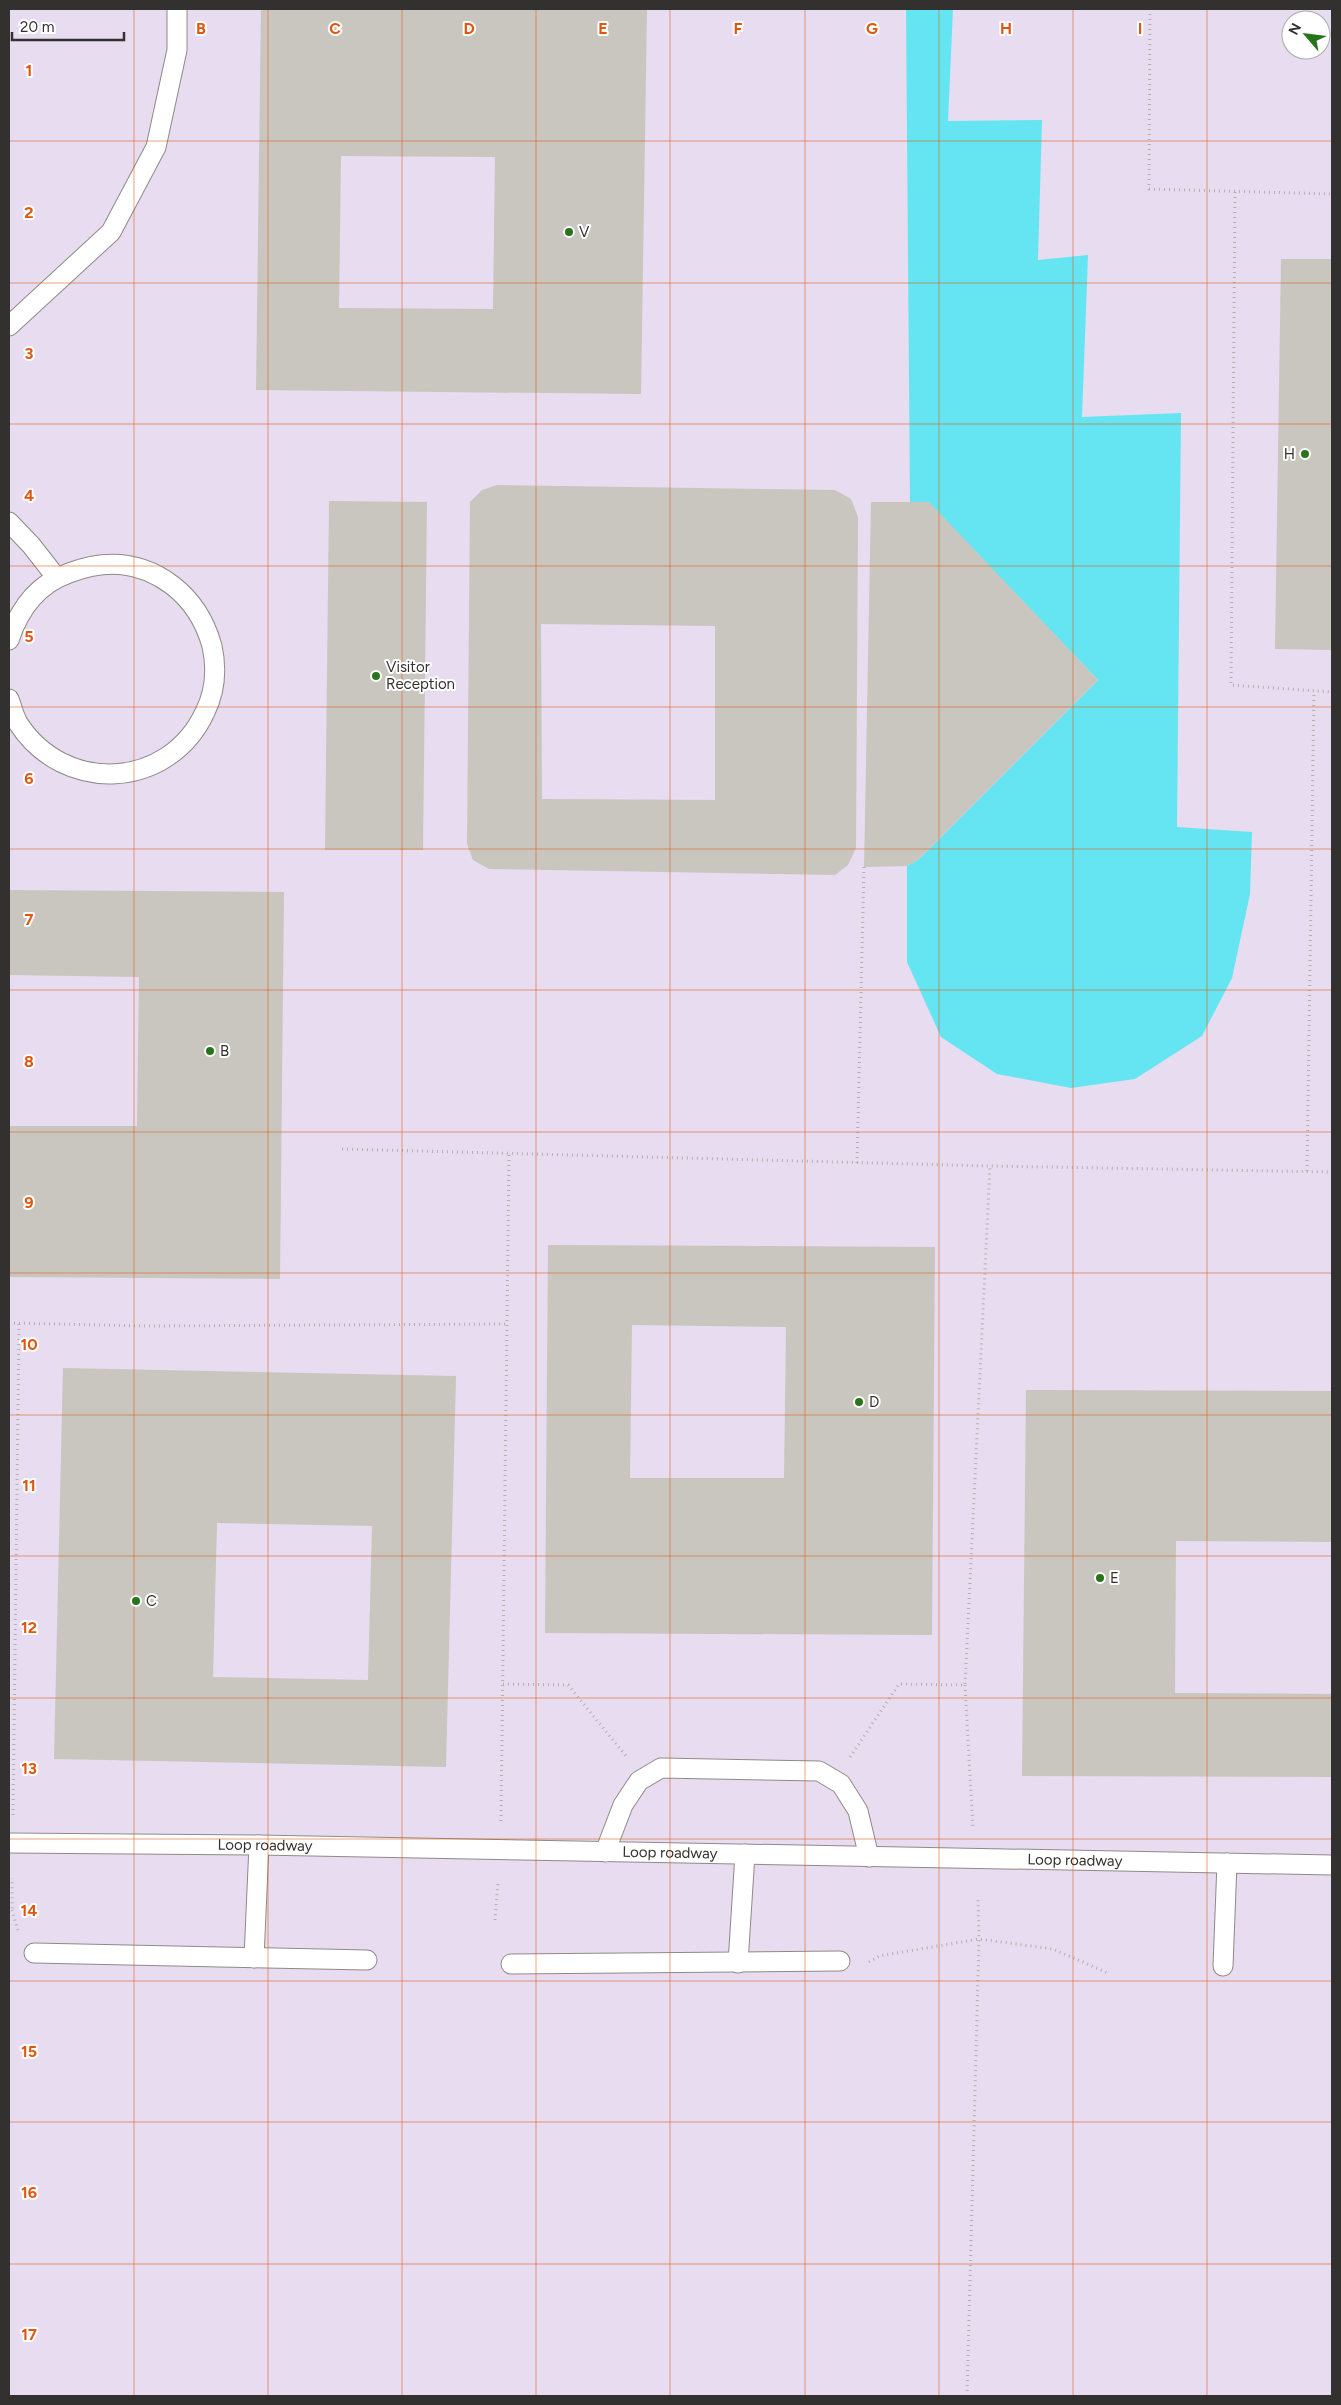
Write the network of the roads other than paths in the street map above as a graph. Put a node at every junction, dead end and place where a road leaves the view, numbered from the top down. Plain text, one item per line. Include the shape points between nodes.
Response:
1 (177, 9) edge
2 (9, 326) edge
3 (9, 522) edge
4 (56, 577) junction
5 (12, 617) edge
6 (9, 640) edge
7 (9, 699) edge
8 (9, 1843) edge
9 (259, 1845) junction
10 (605, 1852) junction
11 (745, 1854) junction
12 (869, 1857) junction
13 (1226, 1863) junction
14 (1332, 1866) edge
15 (34, 1953) dead end
16 (254, 1958) junction
17 (367, 1960) dead end
18 (840, 1961) dead end
19 (738, 1963) junction
20 (511, 1964) dead end
21 (1223, 1966) dead end

1 - 2 lane via 178,50 156,147 111,232
3 - 4 lane
4 - 5 lane
4 - 7 lane via 89,565 125,564 158,575 187,596 207,626 215,660 212,696 197,729 173,755 141,771 105,775 71,768 40,750 18,722
5 - 6 lane
8 - 9 lane, Loop roadway
9 - 10 lane, Loop roadway
9 - 16 lane
10 - 11 lane, Loop roadway
10 - 12 lane via 623,1805 639,1781 661,1768 819,1771 841,1784 858,1810
11 - 12 lane, Loop roadway
11 - 19 lane
12 - 13 lane, Loop roadway
13 - 14 lane, Loop roadway
13 - 21 lane
15 - 16 lane
16 - 17 lane
18 - 19 lane
19 - 20 lane

